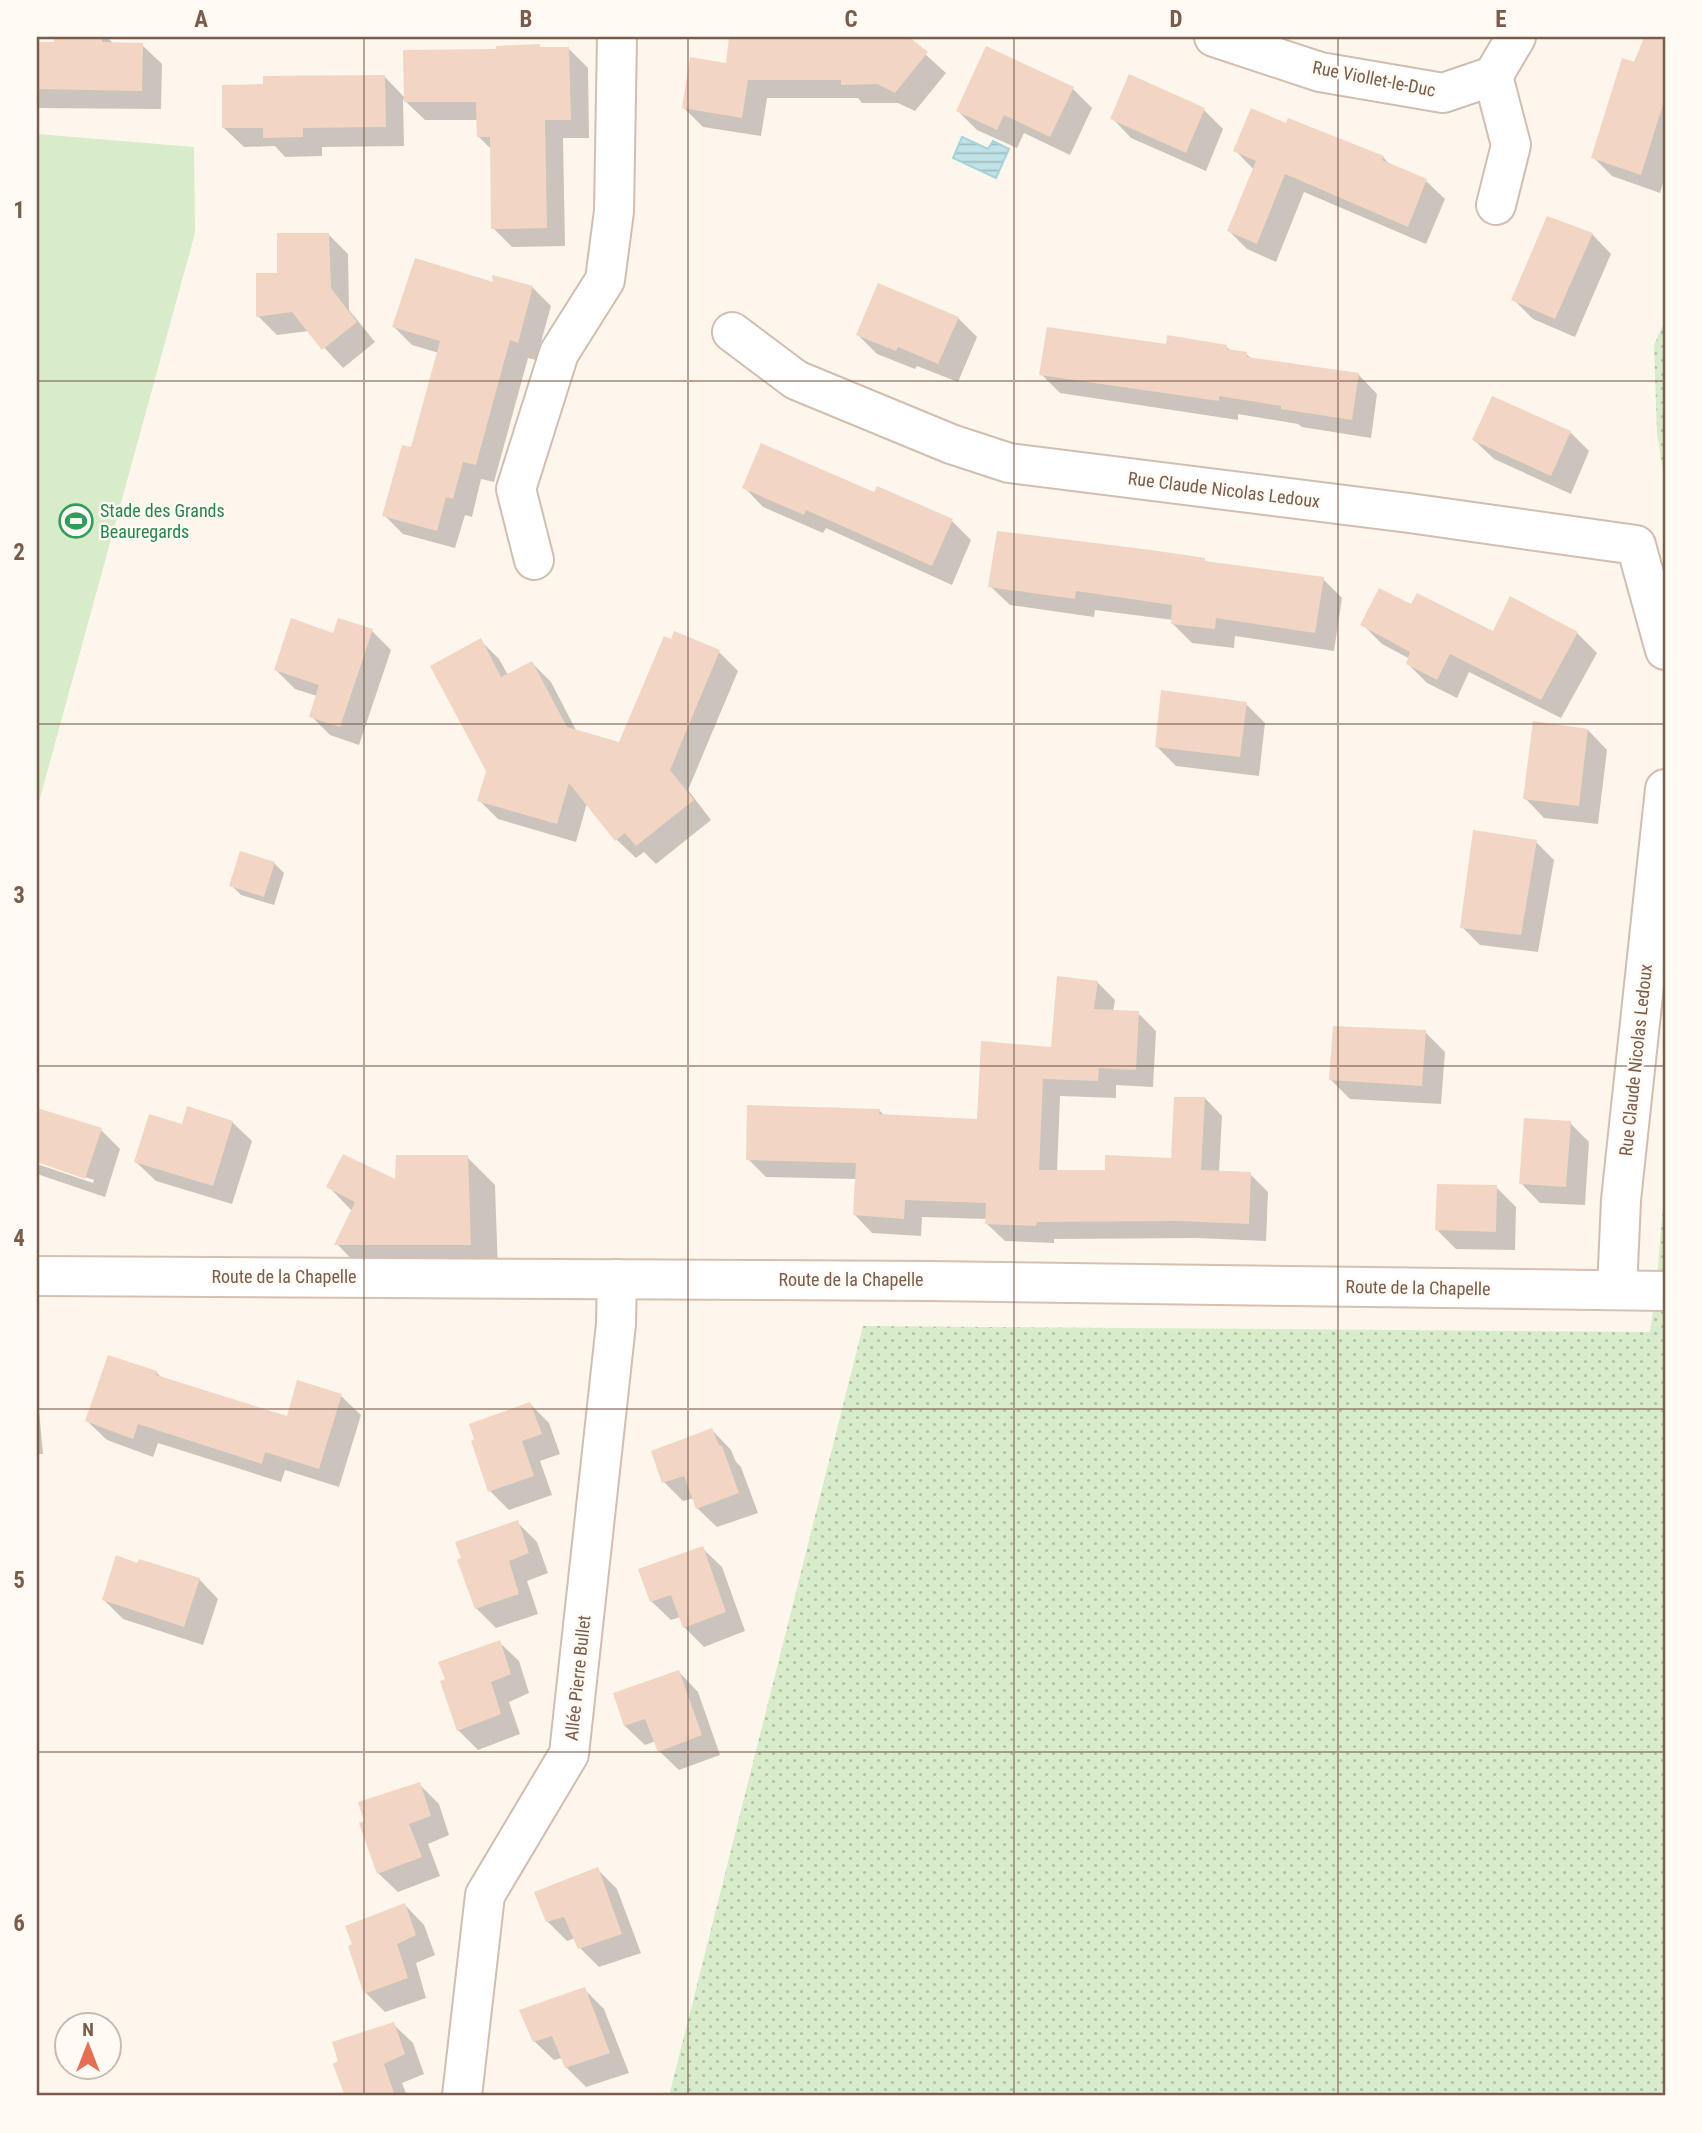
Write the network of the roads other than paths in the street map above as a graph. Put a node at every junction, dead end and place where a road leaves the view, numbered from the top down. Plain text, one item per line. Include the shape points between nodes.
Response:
1 (617, 37) edge
2 (1214, 37) edge
3 (1516, 37) edge
4 (1493, 76) junction
5 (1496, 205) dead end
6 (732, 332) dead end
7 (534, 559) dead end
8 (1665, 650) edge
9 (1665, 789) edge
10 (37, 1276) edge
11 (617, 1279) junction
12 (1617, 1290) junction
13 (1665, 1291) edge
14 (462, 2096) edge

1 - 7 street via 614,211 605,280 559,353 516,489
2 - 4 street, Rue Viollet-le-Duc via 1320,72 1443,93
3 - 4 street
4 - 5 street via 1511,145
6 - 8 street, Rue Claude Nicolas Ledoux via 796,380 1009,463 1636,545
9 - 12 street, Rue Claude Nicolas Ledoux via 1621,1200
10 - 11 street, Route de la Chapelle
11 - 12 street, Route de la Chapelle
11 - 14 street, Allée Pierre Bullet via 616,1324 569,1755 485,1895
12 - 13 street, Route de la Chapelle

